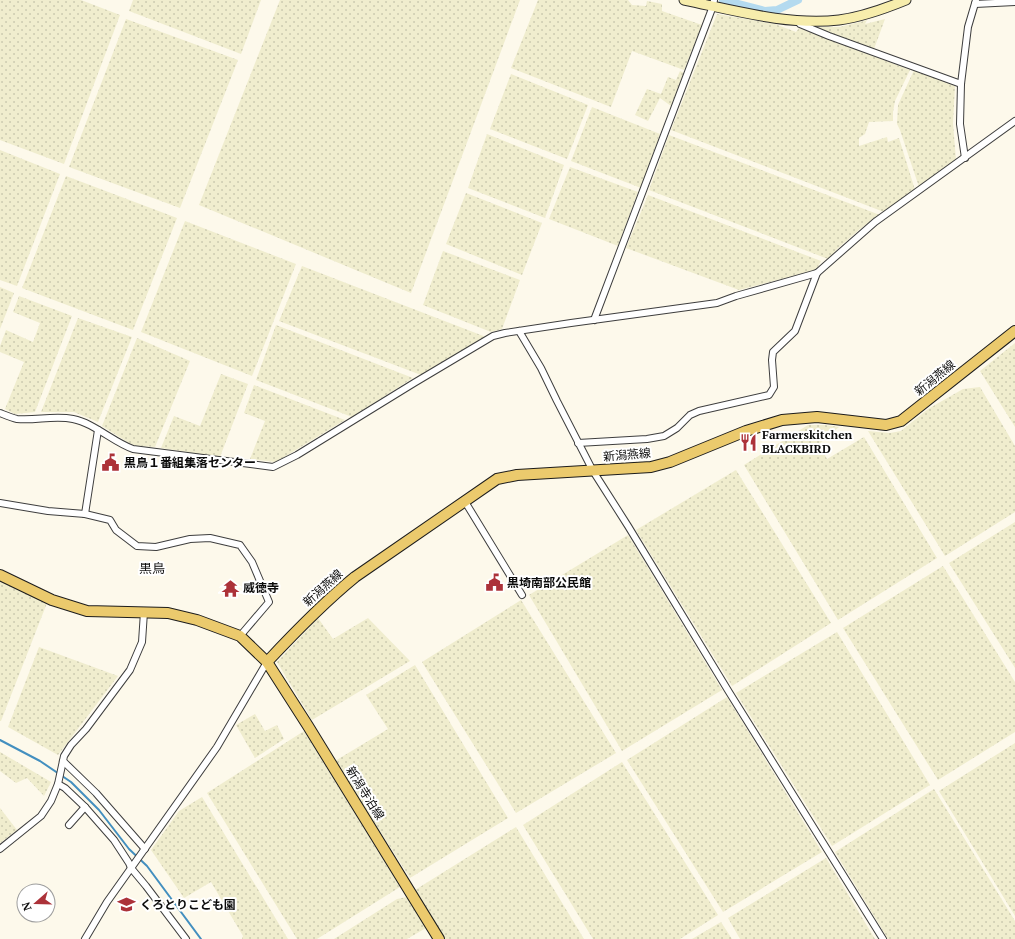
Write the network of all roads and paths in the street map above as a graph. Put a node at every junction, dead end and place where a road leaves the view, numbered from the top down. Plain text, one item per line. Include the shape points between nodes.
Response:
1 (684, 0) edge
2 (906, 0) edge
3 (975, 2) edge
4 (1015, 2) edge
5 (714, 3) edge
6 (798, 21) junction
7 (961, 84) junction
8 (1015, 121) edge
9 (964, 158) junction
10 (817, 273) junction
11 (594, 320) junction
12 (519, 331) junction
13 (1015, 331) edge
14 (0, 413) edge
15 (98, 430) junction
16 (578, 443) junction
17 (593, 470) junction
18 (464, 500) junction
19 (0, 503) edge
20 (85, 514) junction
21 (0, 575) edge
22 (522, 594) dead end
23 (144, 612) junction
24 (240, 636) junction
25 (267, 662) junction
26 (62, 764) junction
27 (58, 782) junction
28 (85, 807) junction
29 (69, 825) dead end
30 (0, 849) edge
31 (144, 850) junction
32 (132, 866) junction
33 (85, 939) edge
34 (186, 939) edge
35 (439, 939) edge
36 (882, 939) edge

1 - 5 street
2 - 6 street via 858,17 822,22
3 - 4 street
3 - 7 street via 968,27
5 - 6 street
5 - 11 street
6 - 7 street via 829,36
7 - 9 street via 960,124
8 - 9 street
9 - 10 street via 875,222
10 - 11 street via 717,303
10 - 16 street via 795,331 773,352 774,387 769,395 699,410 664,436
11 - 12 street
12 - 15 street via 493,336 297,456 273,467 133,450
12 - 16 street via 541,368
13 - 17 main road, 新潟燕線 via 902,421 886,425 817,417 782,420 746,431 670,462 651,467
14 - 15 street via 16,419 73,419
15 - 20 street
16 - 17 street
17 - 18 main road, 新潟燕線 via 517,475 498,479
17 - 36 street
18 - 22 street
18 - 25 main road, 新潟燕線 via 339,589
19 - 20 street
20 - 24 street via 110,520 116,530 137,546 156,547 190,539 210,538 240,545 252,562 269,602
21 - 23 main road via 52,600 87,611
23 - 24 main road via 168,613
23 - 26 street via 142,642 130,670 71,745
24 - 25 main road, 新潟寺泊線
25 - 31 street via 217,747
25 - 35 main road, 新潟寺泊線
26 - 27 street
26 - 31 street via 96,793
27 - 28 street
27 - 30 street via 51,801 41,816
28 - 29 street
28 - 32 street via 114,840
31 - 32 street
32 - 33 street
32 - 34 street

